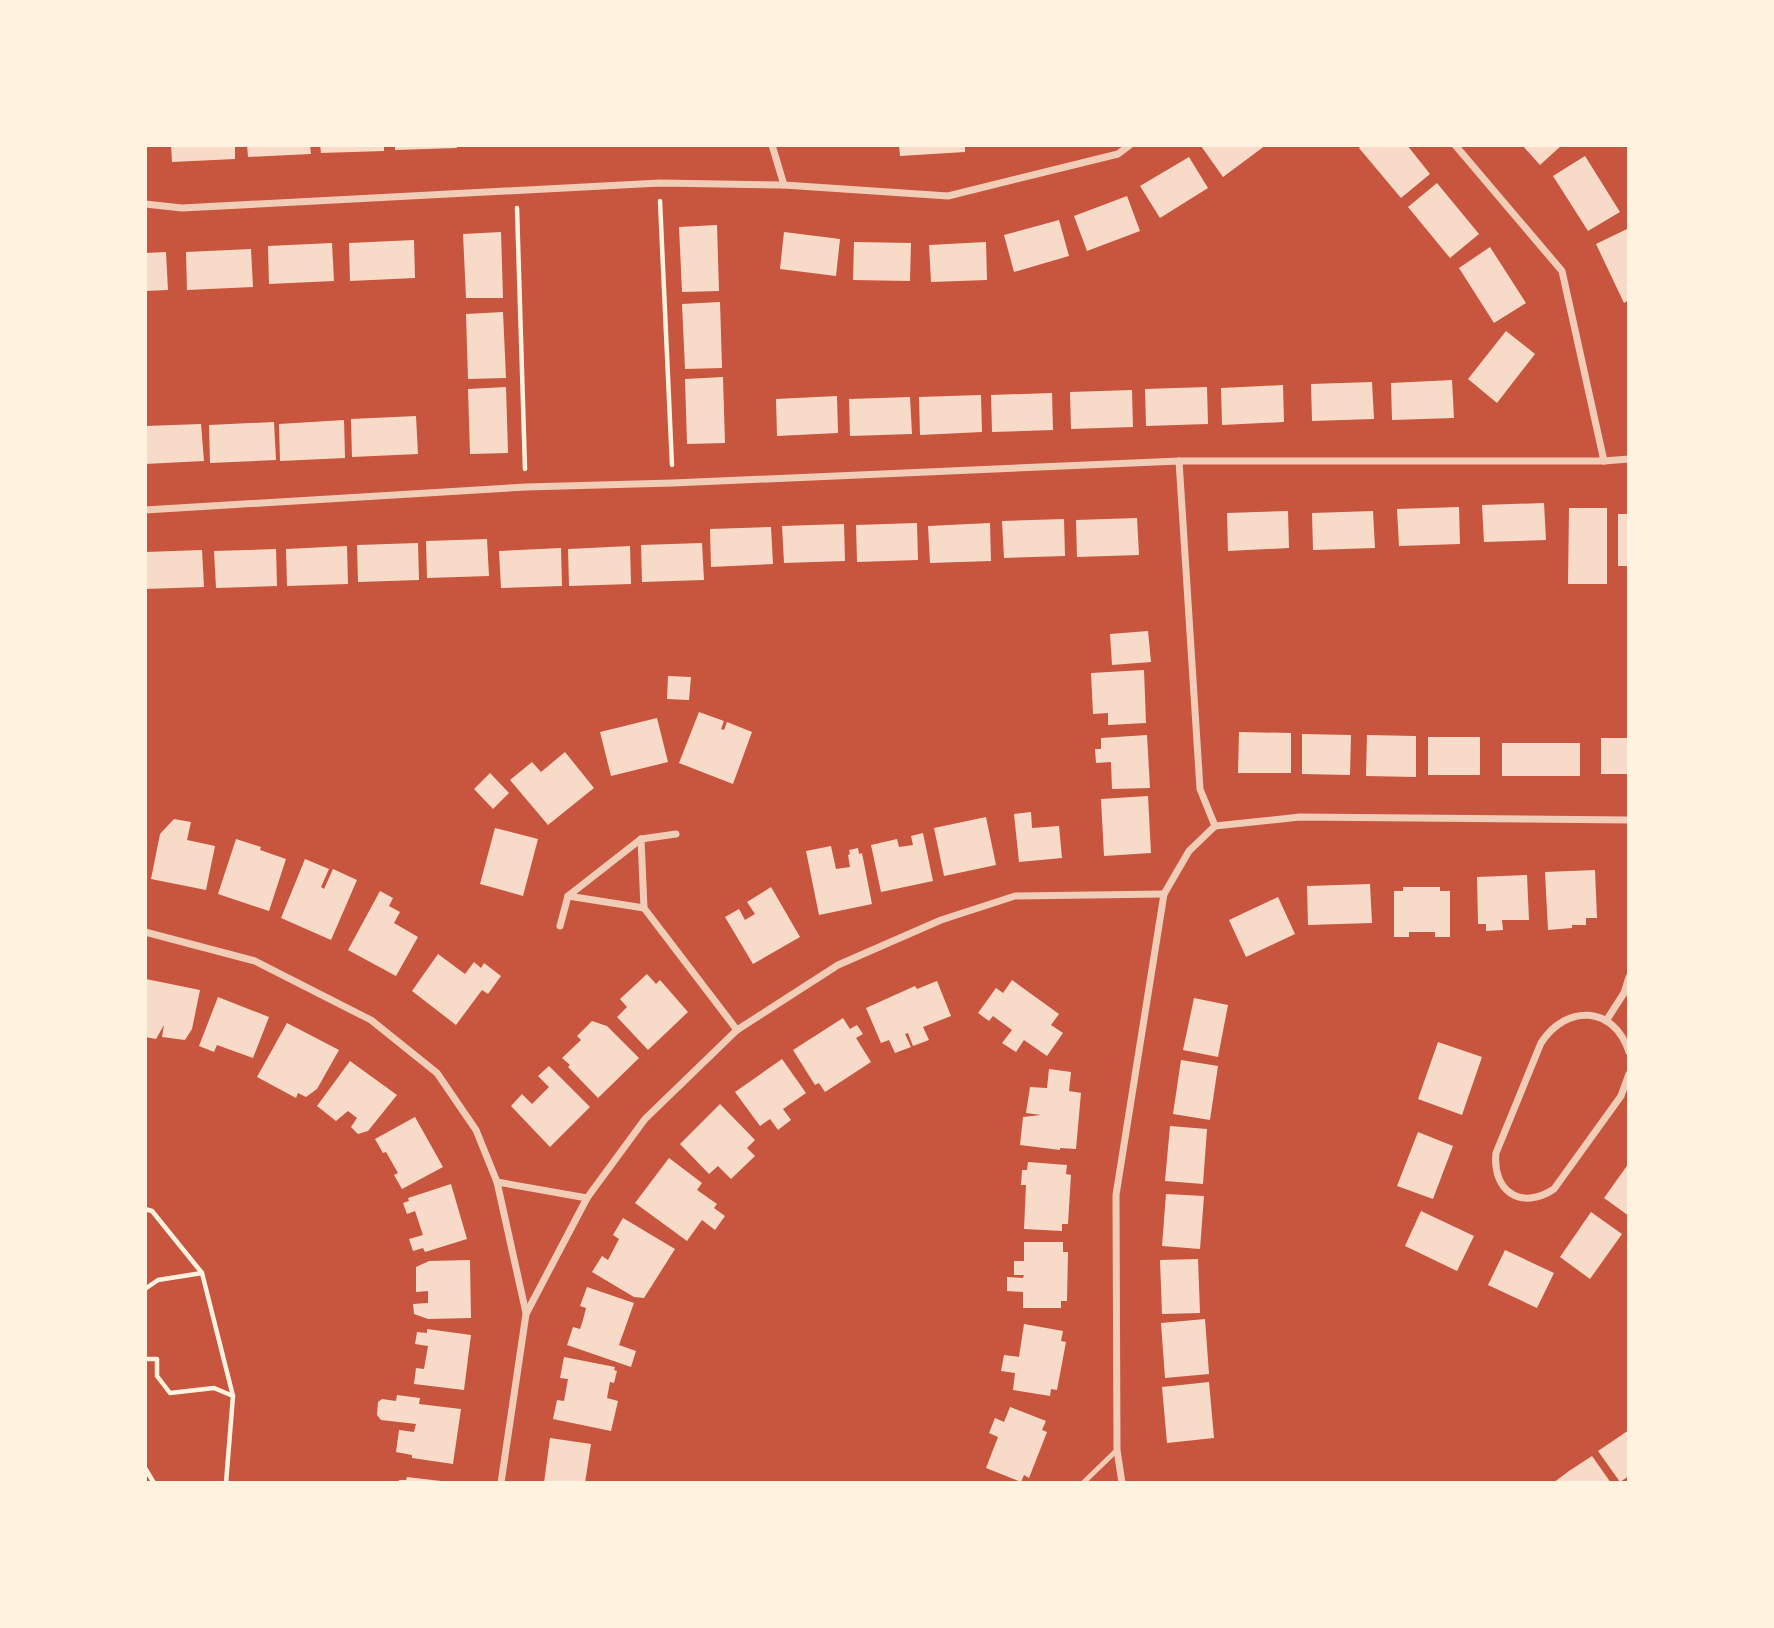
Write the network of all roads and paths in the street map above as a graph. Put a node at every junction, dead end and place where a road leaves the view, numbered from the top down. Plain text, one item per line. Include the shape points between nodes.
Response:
1 (772, 145) edge
2 (1115, 145) edge
3 (1130, 145) edge
4 (1455, 145) edge
5 (1118, 154) junction
6 (660, 183) junction
7 (784, 185) junction
8 (516, 192) junction
9 (145, 204) edge
10 (1629, 459) edge
11 (1179, 461) junction
12 (1604, 461) junction
13 (673, 483) junction
14 (526, 487) junction
15 (145, 510) edge
16 (1629, 820) edge
17 (1215, 826) junction
18 (676, 834) dead end
19 (641, 839) junction
20 (1164, 894) junction
21 (568, 896) junction
22 (644, 908) junction
23 (560, 926) dead end
24 (145, 932) edge
25 (1629, 977) edge
26 (1606, 1021) junction
27 (737, 1030) junction
28 (1629, 1052) edge
29 (1629, 1074) edge
30 (497, 1182) junction
31 (587, 1198) junction
32 (145, 1209) edge
33 (202, 1273) junction
34 (145, 1289) edge
35 (526, 1314) junction
36 (145, 1359) edge
37 (233, 1396) junction
38 (1117, 1450) junction
39 (145, 1468) edge
40 (154, 1483) edge
41 (226, 1483) edge
42 (501, 1483) edge
43 (1083, 1483) edge
44 (1122, 1483) edge

1 - 7 street
2 - 5 street
3 - 5 street
4 - 12 street via 1562,271
5 - 7 street via 948,196
6 - 7 street
6 - 8 street
6 - 13 path
8 - 9 street via 181,208
8 - 14 path
10 - 12 street
11 - 12 street
11 - 13 street
11 - 17 street via 1200,789
13 - 14 street
14 - 15 street
16 - 17 street via 1300,817
17 - 20 street via 1189,851
18 - 19 street
19 - 21 street
19 - 22 street
20 - 27 street via 1014,896 941,920 838,965
20 - 38 street via 1116,1195
21 - 22 street
21 - 23 street
22 - 27 street
24 - 30 street via 255,961 371,1020 437,1073 476,1130
25 - 26 street
26 - 28 street via 1621,1035
26 - 29 street via 1585,1015 1572,1017 1550,1030 1541,1043 1496,1153 1494,1169 1504,1188 1522,1198 1554,1189 1621,1096
27 - 31 street via 645,1119
30 - 31 street
30 - 35 street
31 - 35 street
32 - 33 path via 152,1211
33 - 34 path via 158,1280
33 - 37 path
35 - 42 street
36 - 37 path via 157,1360 158,1376 170,1393 214,1388
37 - 41 path
38 - 43 lane
38 - 44 street
39 - 40 path

